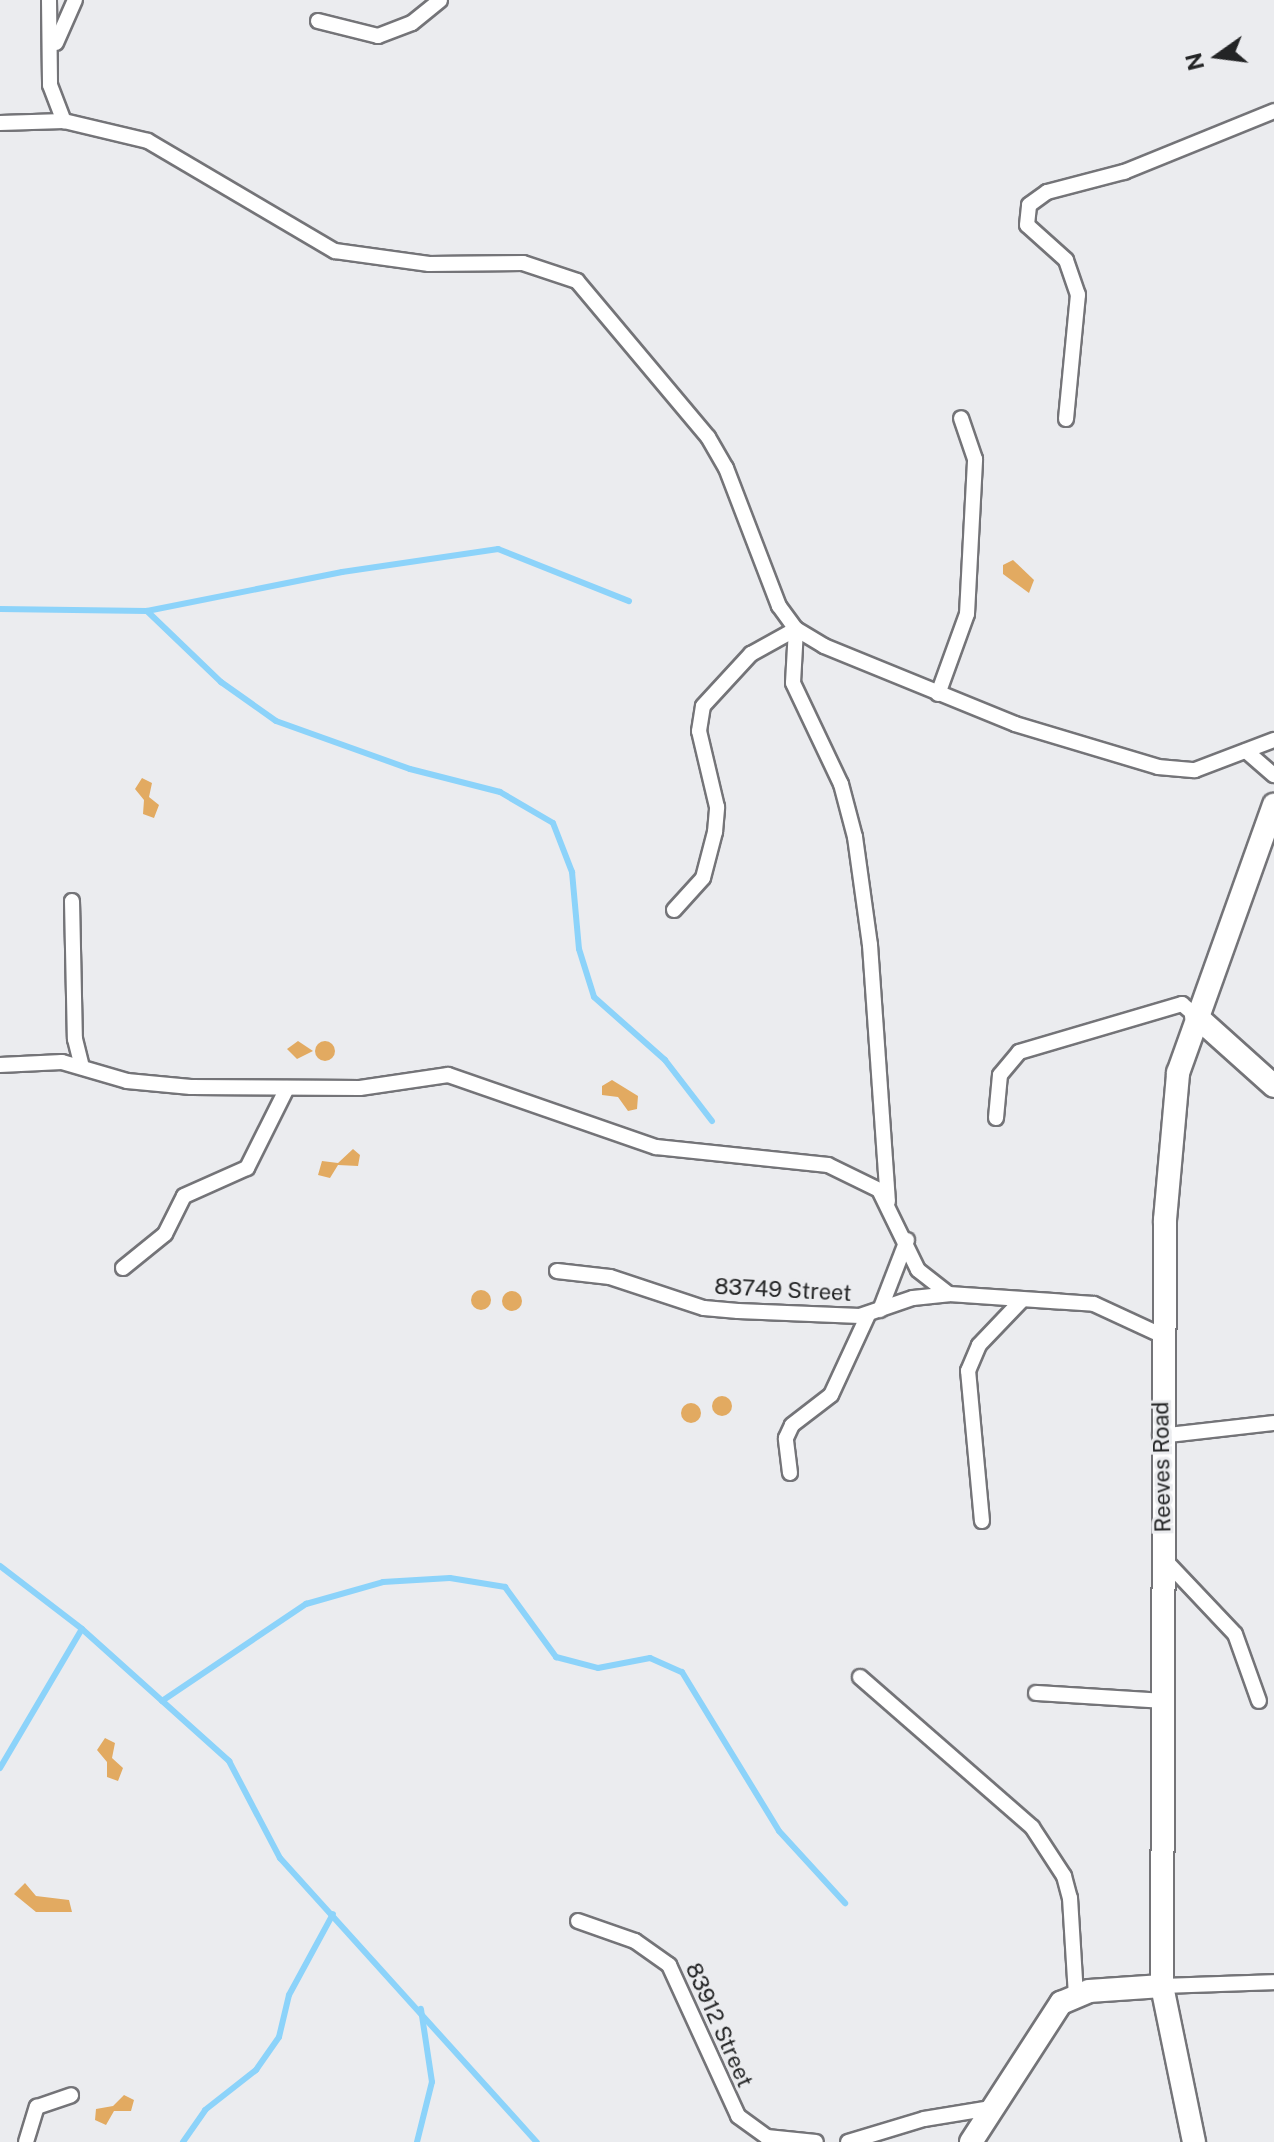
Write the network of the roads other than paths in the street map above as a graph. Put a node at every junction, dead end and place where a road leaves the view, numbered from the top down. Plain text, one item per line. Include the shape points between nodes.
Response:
1 (49, 0) edge
2 (75, 0) edge
3 (440, 0) edge
4 (318, 21) dead end
5 (51, 54) junction
6 (1274, 111) edge
7 (64, 121) junction
8 (0, 123) edge
9 (961, 418) dead end
10 (1066, 419) dead end
11 (796, 629) junction
12 (938, 694) junction
13 (1274, 740) edge
14 (1246, 751) junction
15 (1274, 775) edge
16 (1274, 805) edge
17 (72, 901) dead end
18 (674, 910) dead end
19 (1189, 1010) junction
20 (0, 1065) edge
21 (82, 1067) junction
22 (1274, 1086) edge
23 (287, 1088) junction
24 (996, 1118) dead end
25 (888, 1202) junction
26 (907, 1240) junction
27 (123, 1268) dead end
28 (557, 1271) dead end
29 (949, 1294) junction
30 (1021, 1301) junction
31 (874, 1313) junction
32 (1163, 1336) junction
33 (1274, 1423) edge
34 (1160, 1436) junction
35 (790, 1473) dead end
36 (982, 1521) dead end
37 (1164, 1559) junction
38 (860, 1677) dead end
39 (1036, 1693) dead end
40 (1162, 1701) junction
41 (1259, 1701) dead end
42 (578, 1921) dead end
43 (1274, 1982) edge
44 (1162, 1986) junction
45 (1076, 1995) junction
46 (71, 2095) dead end
47 (991, 2108) junction
48 (26, 2142) edge
49 (816, 2142) edge
50 (848, 2142) edge
51 (971, 2142) edge
52 (1194, 2142) edge

1 - 5 street
2 - 5 street
3 - 4 street via 412,23 378,36
5 - 7 street via 50,85
6 - 10 street via 1124,172 1039,195 1029,205 1027,225 1066,260 1078,295
7 - 8 street
7 - 11 street via 148,141 335,251 429,264 523,263 577,281 708,437 726,468 779,606
9 - 12 street via 976,484 967,614
11 - 12 street
11 - 18 street via 751,654 703,706 699,731 717,807 715,832 703,878
11 - 25 street via 793,683 841,784 855,837 870,945
12 - 14 street via 1158,767 1195,770
13 - 14 street
14 - 15 street
16 - 19 street, Reeves Road
17 - 21 street via 78,975 75,1031
19 - 22 street
19 - 24 street via 1019,1052 1000,1075
19 - 32 street, Reeves Road via 1171,1129
20 - 21 street via 43,1060
21 - 23 street via 149,1085
23 - 25 street via 360,1088 448,1075 656,1147 828,1165 865,1180
23 - 27 street via 247,1168 184,1196 165,1234
25 - 26 street
26 - 29 street via 918,1270
26 - 31 street
28 - 31 street, 83749 Street via 630,1281 713,1310
29 - 30 street, 83749 Street
29 - 31 street, 83749 Street
30 - 32 street, 83749 Street via 1094,1304
30 - 36 street via 979,1345 968,1371
31 - 35 street, 83749 Street via 831,1395 792,1425 786,1438
32 - 34 street, Reeves Road
33 - 34 street
34 - 37 street, Reeves Road
37 - 40 street, Reeves Road
37 - 41 street via 1235,1634
38 - 45 street via 1032,1827 1064,1876 1070,1898
39 - 40 street
40 - 44 street, Reeves Road
42 - 49 street, 83912 Street via 635,1941 669,1965 738,2116 767,2137
43 - 44 street
44 - 45 street
44 - 52 street, Reeves Road
45 - 47 street via 1044,2020
46 - 48 street via 37,2107
47 - 50 street via 924,2119
47 - 51 street

